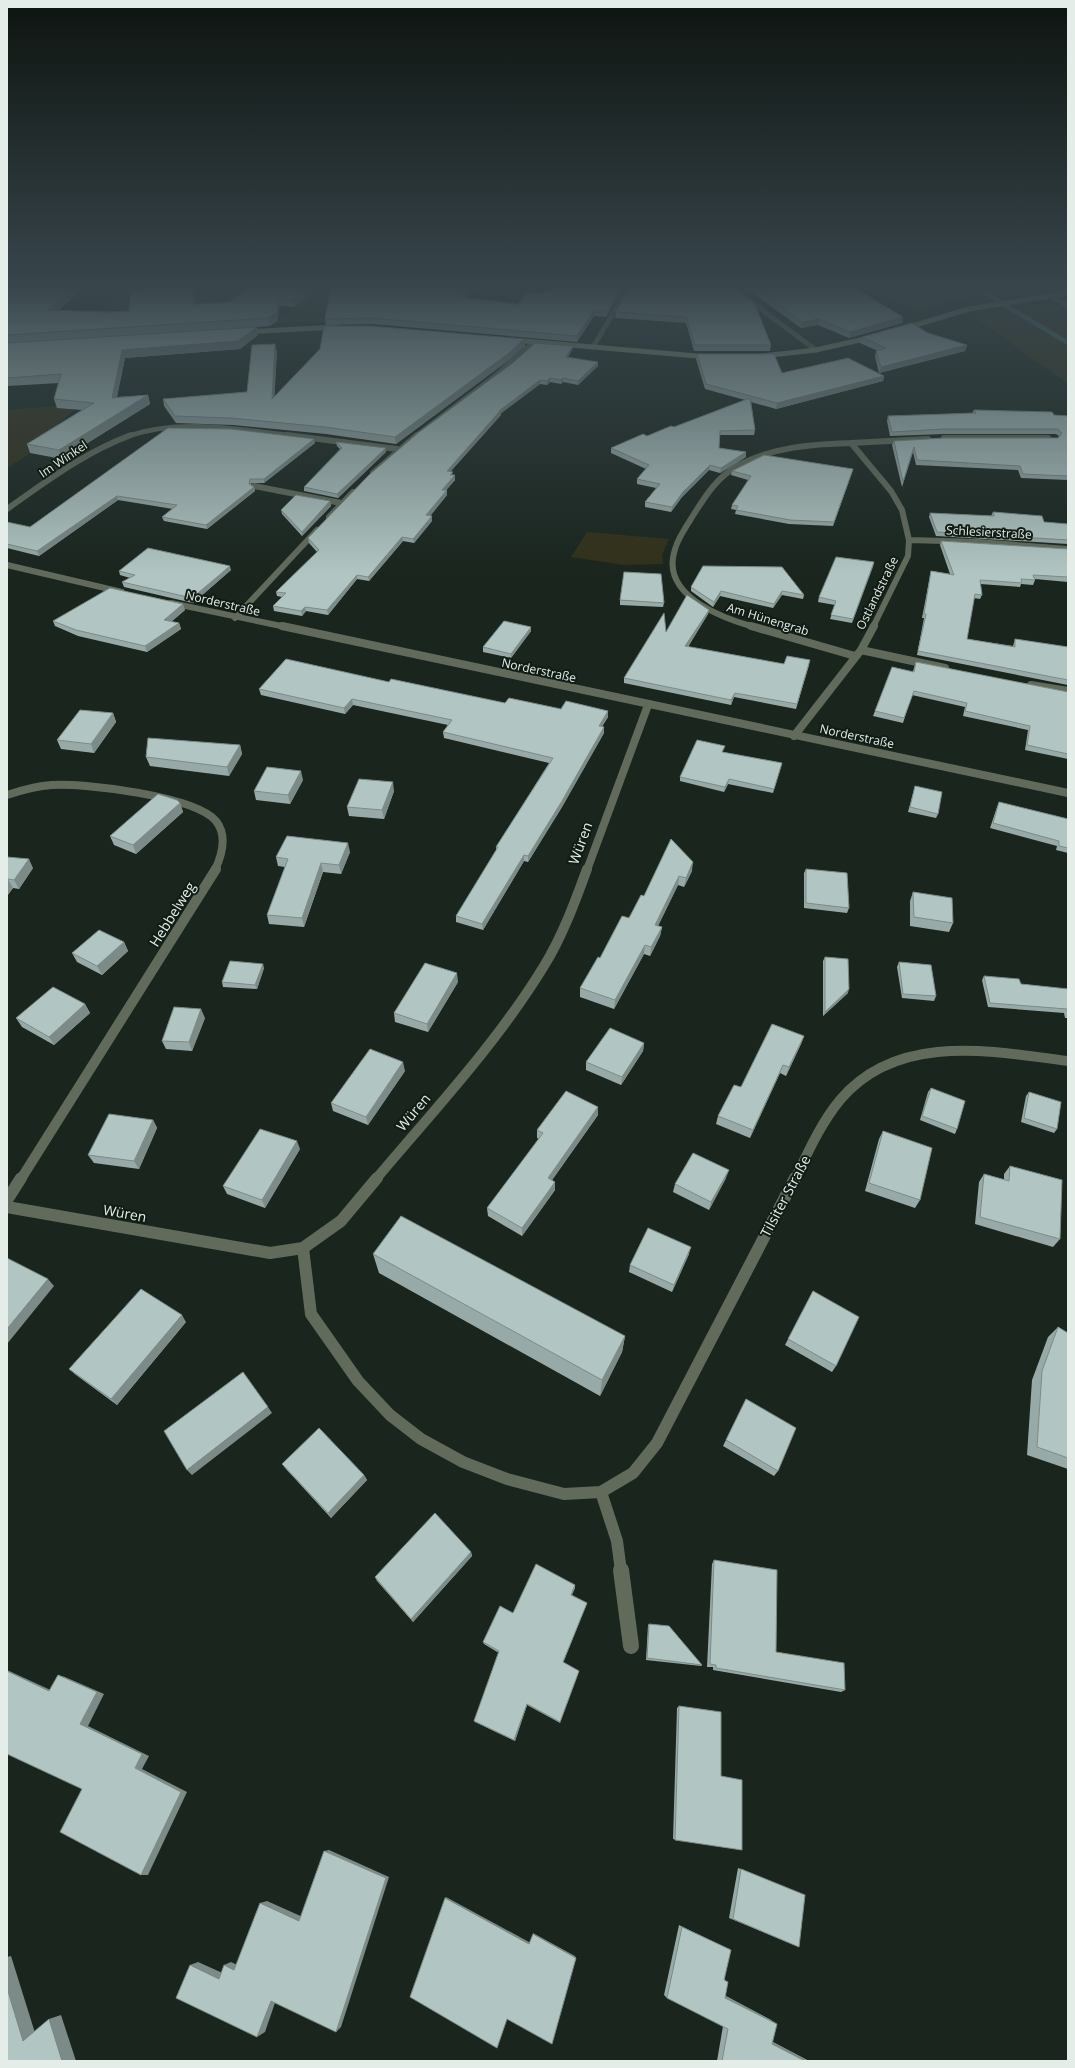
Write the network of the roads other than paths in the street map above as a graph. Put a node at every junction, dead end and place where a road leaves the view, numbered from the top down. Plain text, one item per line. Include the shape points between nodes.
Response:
1 (487, 382) edge
2 (1056, 438) edge
3 (851, 443) junction
4 (397, 449) junction
5 (369, 476) edge
6 (254, 486) edge
7 (358, 487) edge
8 (342, 503) junction
9 (7, 509) edge
10 (326, 520) edge
11 (320, 526) edge
12 (909, 540) junction
13 (1068, 549) edge
14 (7, 565) edge
15 (129, 593) edge
16 (167, 602) edge
17 (235, 618) junction
18 (861, 650) junction
19 (855, 656) junction
20 (951, 669) edge
21 (1024, 683) edge
22 (1068, 691) edge
23 (648, 705) junction
24 (794, 736) junction
25 (1068, 793) edge
26 (7, 795) edge
27 (1068, 1061) edge
28 (7, 1200) edge
29 (7, 1207) edge
30 (302, 1248) junction
31 (601, 1492) junction
32 (631, 1646) dead end

1 - 4 street
2 - 3 street via 956,438
3 - 12 street, Ostlandstraße via 891,491 902,510
3 - 19 street, Am Hünengrab via 786,449 758,456 729,471 718,481 678,540 672,560 677,579 683,588 691,597 717,615
4 - 5 street
4 - 9 street, Im Winkel via 227,428 191,427 150,432 102,446
6 - 8 street
7 - 8 street
8 - 10 street
11 - 17 street
12 - 13 street, Schlesierstraße
12 - 18 street, Ostlandstraße via 908,556 903,570
14 - 15 street
16 - 17 street, Norderstraße
17 - 23 street, Norderstraße
18 - 19 street, Ostlandstraße
18 - 20 street
19 - 24 street, Ostlandstraße
21 - 22 street
23 - 24 street, Norderstraße
23 - 30 street, Würen via 575,903 545,965 522,1000 477,1058 341,1221
24 - 25 street, Norderstraße
26 - 28 street, Hebbelweg via 30,788 73,785 190,804 213,818 220,827 224,837 224,851 213,876
27 - 31 street, Tilsiter Straße via 981,1051 937,1051 886,1065 861,1079 840,1099 823,1124 657,1443 633,1473
29 - 30 street, Würen via 270,1253
30 - 31 street, Tilsiter Straße via 311,1314 358,1381 390,1415 421,1439 463,1462 506,1478 564,1494
31 - 32 street via 617,1541

